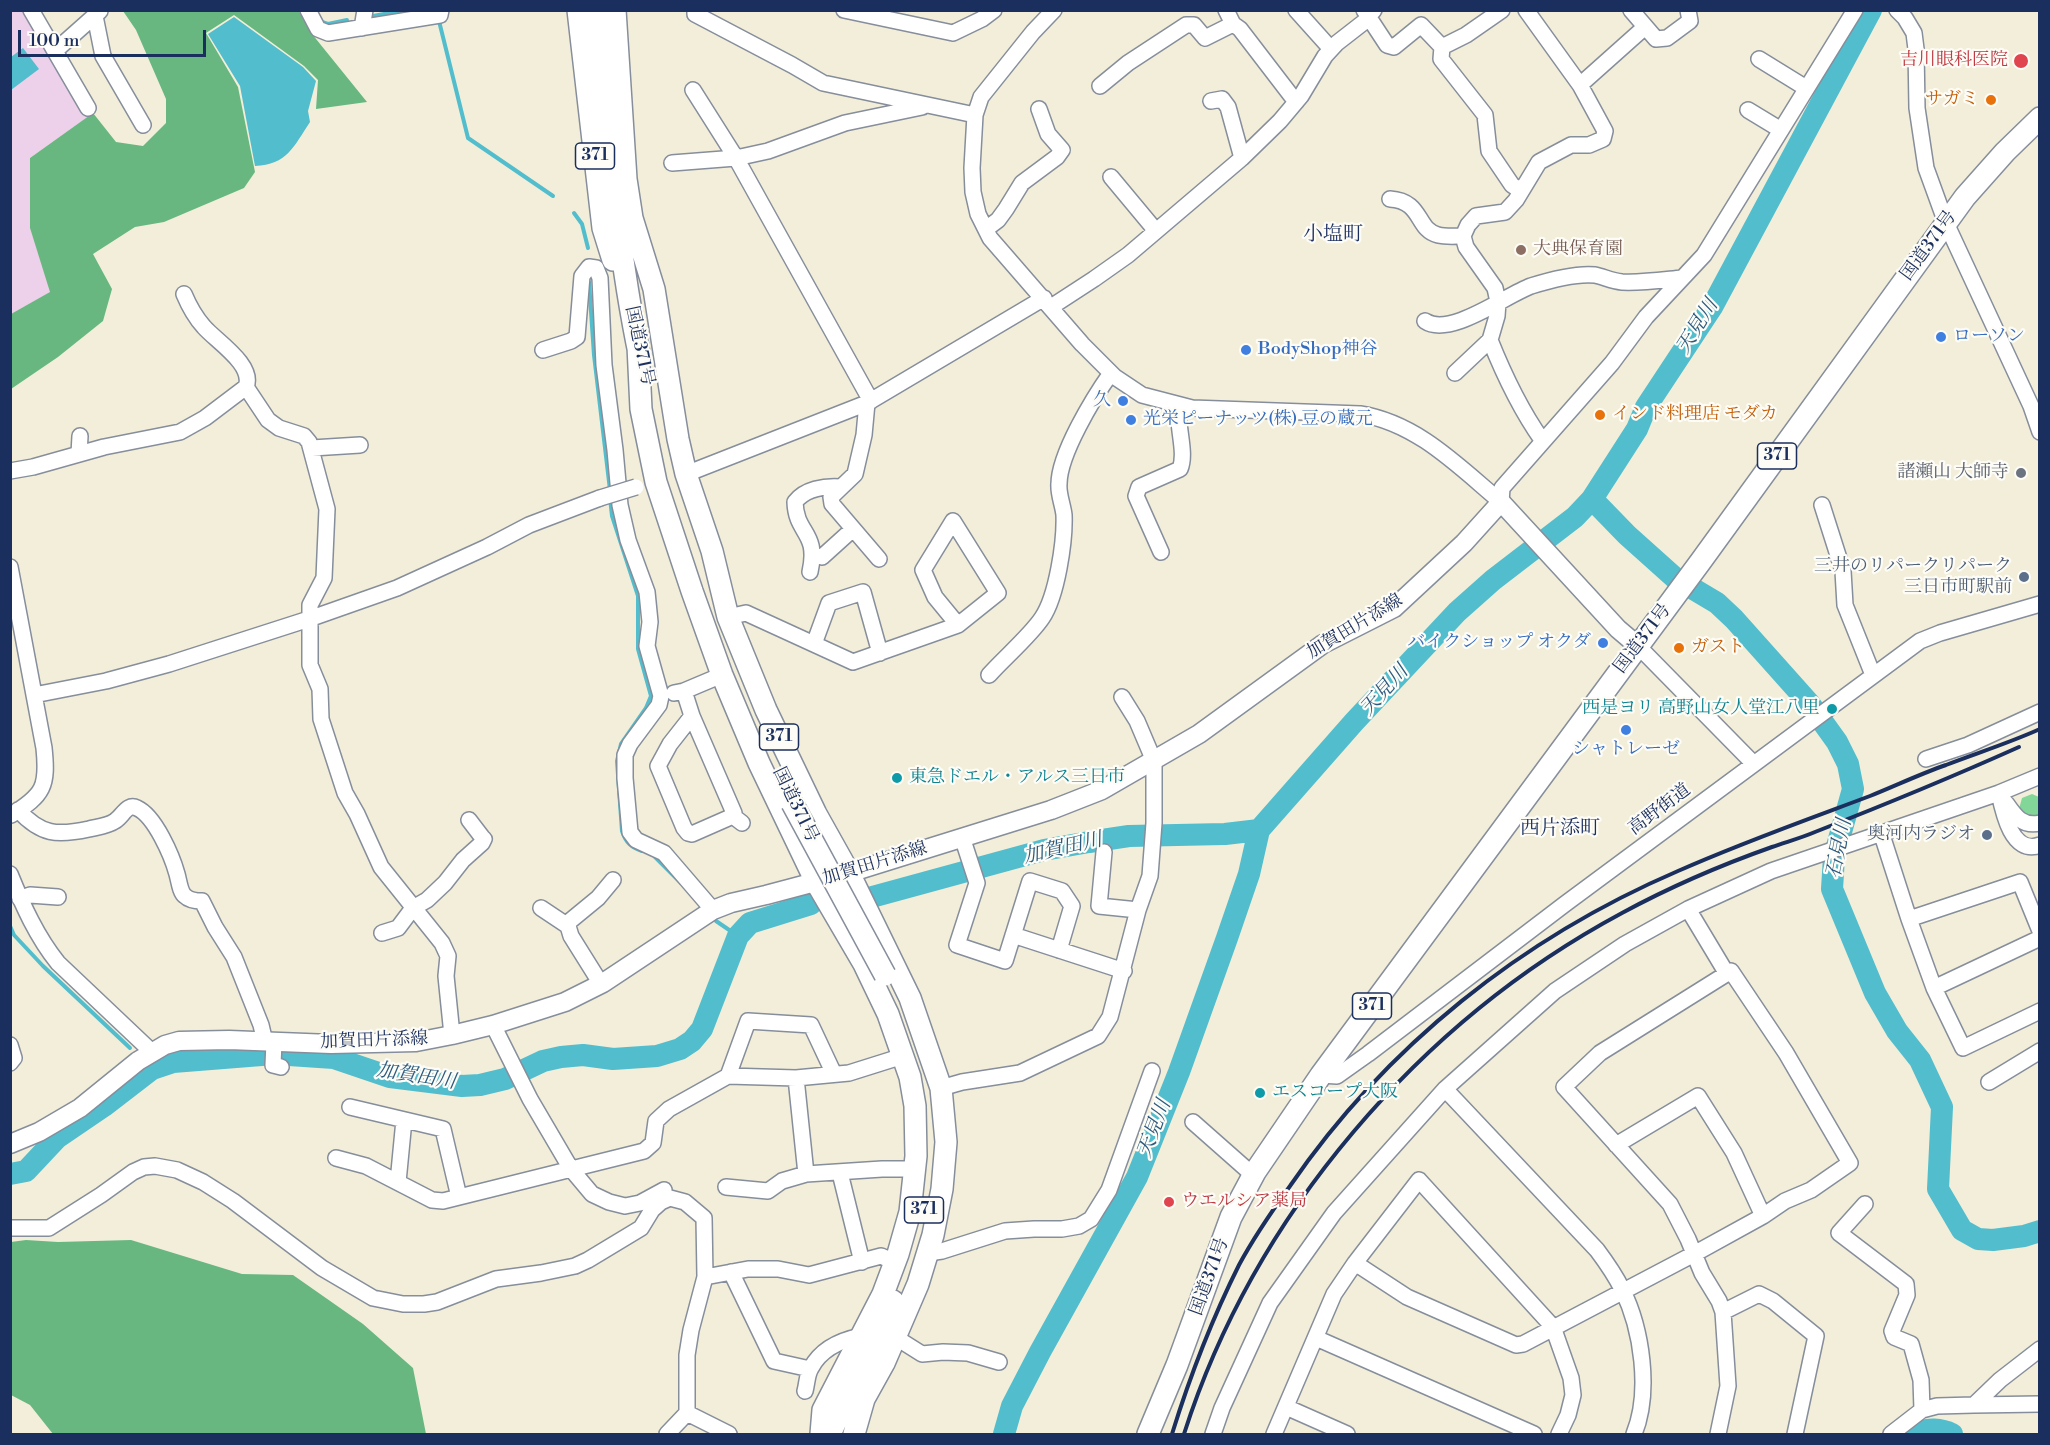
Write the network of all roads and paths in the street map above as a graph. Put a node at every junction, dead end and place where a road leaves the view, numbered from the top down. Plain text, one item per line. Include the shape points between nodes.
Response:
1 (31, 10) edge
2 (308, 10) edge
3 (365, 10) edge
4 (441, 10) edge
5 (578, 10) edge
6 (597, 10) edge
7 (615, 10) edge
8 (844, 10) edge
9 (994, 10) edge
10 (1054, 10) edge
11 (1296, 10) edge
12 (1502, 10) edge
13 (1526, 10) edge
14 (1631, 10) edge
15 (1688, 10) edge
16 (1855, 10) edge
17 (695, 12) edge
18 (98, 13) edge
19 (1369, 13) edge
20 (1906, 13) edge
21 (1230, 17) edge
22 (1645, 27) junction
23 (362, 28) junction
24 (1442, 47) junction
25 (1331, 49) junction
26 (55, 51) junction
27 (1759, 59) dead end
28 (1580, 85) junction
29 (1100, 87) dead end
30 (1806, 88) junction
31 (693, 90) dead end
32 (1211, 101) dead end
33 (1296, 102) junction
34 (928, 106) junction
35 (88, 108) dead end
36 (1039, 109) dead end
37 (1748, 110) dead end
38 (975, 115) junction
39 (2040, 118) edge
40 (143, 125) dead end
41 (1781, 130) junction
42 (736, 158) junction
43 (1242, 158) junction
44 (672, 163) dead end
45 (1111, 177) dead end
46 (1521, 191) junction
47 (1390, 198) dead end
48 (617, 220) junction
49 (1946, 223) junction
50 (986, 229) junction
51 (1156, 231) junction
52 (1463, 236) junction
53 (609, 248) junction
54 (1682, 278) junction
55 (184, 294) dead end
56 (628, 297) junction
57 (1498, 302) junction
58 (1048, 303) junction
59 (1425, 321) dead end
60 (1490, 340) junction
61 (638, 346) junction
62 (543, 351) dead end
63 (1111, 373) junction
64 (1455, 373) dead end
65 (246, 387) junction
66 (869, 402) junction
67 (1179, 405) junction
68 (641, 409) junction
69 (2038, 423) edge
70 (80, 436) dead end
71 (678, 439) junction
72 (1542, 440) junction
73 (360, 445) dead end
74 (312, 448) junction
75 (79, 454) junction
76 (10, 471) edge
77 (688, 481) junction
78 (646, 485) junction
79 (840, 487) junction
80 (1501, 502) junction
81 (1822, 505) dead end
82 (854, 529) junction
83 (1161, 552) dead end
84 (822, 557) dead end
85 (879, 559) dead end
86 (10, 567) edge
87 (810, 572) dead end
88 (705, 592) junction
89 (2040, 604) edge
90 (728, 617) junction
91 (309, 619) junction
92 (957, 625) junction
93 (814, 644) junction
94 (1638, 646) junction
95 (880, 653) junction
96 (722, 675) junction
97 (989, 675) dead end
98 (1874, 675) junction
99 (684, 691) junction
100 (34, 695) junction
101 (661, 696) junction
102 (1122, 697) dead end
103 (2040, 711) edge
104 (692, 716) junction
105 (1926, 759) dead end
106 (1154, 761) junction
107 (1754, 764) junction
108 (2040, 776) edge
109 (1999, 792) junction
110 (14, 813) edge
111 (469, 820) dead end
112 (2040, 824) edge
113 (1881, 832) junction
114 (964, 842) junction
115 (2040, 845) edge
116 (1104, 852) dead end
117 (849, 873) junction
118 (10, 874) edge
119 (613, 880) dead end
120 (816, 882) junction
121 (58, 897) dead end
122 (20, 899) junction
123 (541, 908) dead end
124 (413, 909) junction
125 (1688, 909) junction
126 (713, 910) junction
127 (1138, 910) junction
128 (1909, 919) junction
129 (568, 927) junction
130 (2040, 931) edge
131 (382, 933) dead end
132 (1013, 935) junction
133 (2040, 938) edge
134 (1059, 950) junction
135 (1124, 971) junction
136 (1727, 974) junction
137 (601, 984) junction
138 (1934, 988) junction
139 (2040, 1011) edge
140 (493, 1025) junction
141 (452, 1035) junction
142 (271, 1044) junction
143 (10, 1045) edge
144 (2040, 1051) edge
145 (152, 1052) junction
146 (903, 1056) junction
147 (10, 1064) edge
148 (277, 1066) dead end
149 (1152, 1071) dead end
150 (834, 1074) junction
151 (1321, 1075) junction
152 (728, 1076) junction
153 (796, 1078) junction
154 (1989, 1082) dead end
155 (941, 1088) junction
156 (1445, 1089) junction
157 (350, 1107) dead end
158 (404, 1120) junction
159 (1193, 1122) dead end
160 (10, 1144) edge
161 (1616, 1145) junction
162 (336, 1158) dead end
163 (571, 1169) junction
164 (915, 1170) junction
165 (840, 1173) junction
166 (806, 1174) junction
167 (1253, 1175) junction
168 (398, 1182) junction
169 (726, 1187) dead end
170 (459, 1197) junction
171 (681, 1201) junction
172 (1865, 1204) dead end
173 (1763, 1216) junction
174 (10, 1228) edge
175 (928, 1253) junction
176 (1694, 1254) junction
177 (862, 1262) junction
178 (895, 1262) junction
179 (1355, 1263) junction
180 (730, 1272) junction
181 (705, 1277) junction
182 (1624, 1291) junction
183 (1723, 1312) junction
184 (1553, 1327) junction
185 (861, 1336) junction
186 (895, 1337) junction
187 (1316, 1338) junction
188 (2040, 1349) edge
189 (999, 1362) dead end
190 (810, 1369) junction
191 (805, 1391) dead end
192 (2040, 1404) edge
193 (1974, 1405) junction
194 (1286, 1407) junction
195 (1922, 1410) junction
196 (687, 1413) junction
197 (667, 1434) edge
198 (729, 1434) edge
199 (821, 1434) edge
200 (830, 1434) edge
201 (854, 1434) edge
202 (1148, 1434) edge
203 (1213, 1434) edge
204 (1274, 1434) edge
205 (1347, 1434) edge
206 (1534, 1434) edge
207 (1558, 1434) edge
208 (1634, 1434) edge
209 (1718, 1434) edge
210 (1795, 1434) edge
211 (1891, 1434) edge

1 - 26 street
2 - 23 street via 318,29 328,33
3 - 23 street
4 - 23 street via 440,15
5 - 53 highway, 371 via 603,228
6 - 48 highway, 国道371号 / 371
7 - 71 highway, 371 via 629,198 654,288
8 - 9 street via 953,33
10 - 38 street via 996,76 981,97
11 - 25 street
12 - 24 street
13 - 28 street
14 - 22 street
15 - 22 street via 1690,21 1667,38 1656,39
16 - 30 street
17 - 34 street via 823,83
18 - 26 street
18 - 40 street via 103,56
19 - 24 street via 1387,45 1394,47 1421,25
19 - 25 street
20 - 49 street via 1914,33 1917,108 1926,168
21 - 29 street via 1204,38 1194,25 1186,25 1128,63
21 - 33 street
22 - 28 street
24 - 46 street via 1441,59 1485,115 1489,151 1512,185
25 - 33 street
26 - 35 street
27 - 30 street
28 - 46 street via 1605,131 1603,140 1571,145 1539,162
30 - 41 street
31 - 42 street
32 - 43 street via 1222,99 1228,107
33 - 43 street
34 - 38 street
34 - 42 street via 845,123 768,151
36 - 50 street via 1048,134 1062,150 1022,183 1002,214
37 - 41 street
38 - 50 street via 973,192
39 - 49 highway, 国道371号 / 371 via 2005,152
41 - 54 street via 1704,255
42 - 44 street
42 - 66 street
43 - 51 street
45 - 51 street
46 - 52 street via 1506,212 1476,216
47 - 52 street via 1413,206 1426,228 1437,235
48 - 56 highway, 国道371号 / 371
48 - 71 highway, 371 via 636,264
49 - 69 street
49 - 94 highway, 国道371号 / 371
50 - 58 street
51 - 58 street via 1094,279
52 - 57 street via 1466,247 1495,288
53 - 56 highway, 371
53 - 68 highway, 371
54 - 57 street via 1629,282 1586,274 1547,281
54 - 72 street
55 - 65 street via 205,328 238,359 246,375
56 - 61 highway, 国道371号 / 371
57 - 59 street via 1455,322 1430,325
57 - 60 street
58 - 63 street
58 - 66 street
60 - 64 street
60 - 72 street via 1500,367
61 - 68 highway, 371
61 - 88 highway, 国道371号 / 371 via 664,460
62 - 101 street via 577,337 582,276 589,267 596,268 620,505 647,592 647,646
63 - 67 street via 1142,395
63 - 97 street via 1094,397 1063,463 1059,484 1063,543 1051,600 1042,618
65 - 74 street via 268,420 304,436
65 - 75 street via 180,432
66 - 77 street
66 - 79 street via 855,474
67 - 80 street via 1380,417 1422,437
67 - 83 street via 1183,461 1180,469 1139,487 1136,496
68 - 78 highway, 371
70 - 75 street
71 - 77 highway, 371
72 - 80 street via 1502,488
73 - 74 street
74 - 91 street via 327,509 324,578 310,605
75 - 76 street
77 - 88 highway
77 - 90 highway, 371 via 712,551
78 - 91 street, bridge via 529,525 397,588
78 - 96 highway, 371 via 692,591
79 - 82 street via 831,497 832,504
79 - 87 street via 806,492 795,502 797,520 812,545
80 - 94 main road
80 - 106 main road, 加賀田片添線 via 1464,543 1394,608 1323,644 1199,734
81 - 98 street via 1843,571 1845,605
82 - 84 street
82 - 85 street
86 - 100 street
88 - 200 highway, 国道371号 / 371, bridge via 749,707 792,803 885,975 911,1036 930,1112 930,1173 914,1250
89 - 98 street, 高野街道 via 1920,641
90 - 93 street via 746,613
90 - 117 highway, 371 via 766,710
91 - 100 street via 169,664
91 - 124 street via 310,665 320,689 321,719 345,794 381,867
92 - 92 street via 998,594 953,521 923,570 934,597
92 - 95 street
93 - 95 street via 853,662
93 - 95 street via 829,603 863,592
94 - 107 street
94 - 151 highway, 国道371号 / 371
96 - 99 street
96 - 120 highway, 371
98 - 107 street, 高野街道
99 - 101 street
99 - 104 street
100 - 110 street via 46,773 35,798
101 - 126 street via 625,755 630,832 636,840 664,853
102 - 106 street
103 - 105 street via 1968,745
104 - 104 street via 658,766 684,828 692,834 737,820
106 - 114 main road, 加賀田片添線 via 1102,790
106 - 127 street via 1150,876
107 - 151 street, 高野街道 via 1352,1065 1336,1076
108 - 109 street
109 - 112 street via 2016,818 2028,825
109 - 113 street
109 - 115 street via 2003,813 2022,846
110 - 142 street via 53,834 98,827 115,821 134,806 141,810 160,833 183,893 202,902 234,957
111 - 124 street via 482,843 439,889
113 - 125 street via 1771,871
113 - 128 street
114 - 117 main road, 加賀田片添線
114 - 132 street via 976,879 957,945 1005,961
116 - 127 street via 1099,906
117 - 120 main road, 加賀田片添線
117 - 155 highway, 371 via 910,998
118 - 122 street
119 - 129 street
120 - 126 main road, 加賀田片添線
120 - 146 highway, 371 via 864,963
121 - 122 street via 30,895
122 - 145 street via 58,963
123 - 129 street
124 - 131 street via 398,928
124 - 141 street via 442,943 447,956
125 - 136 street
125 - 156 street via 1625,944 1555,992
126 - 137 main road, 加賀田片添線
127 - 135 street
128 - 130 street via 2020,882
128 - 138 street
129 - 137 street
132 - 134 street
132 - 134 street via 1030,881 1062,891 1072,906
133 - 138 street
134 - 135 street
135 - 155 street via 1110,1017 1098,1036 1020,1073
136 - 161 street via 1600,1053 1564,1087
136 - 173 street via 1731,971 1786,1053 1850,1163
137 - 140 main road, 加賀田片添線 via 565,1002
138 - 139 street via 1963,1048
140 - 141 main road, 加賀田片添線
140 - 163 street
141 - 142 main road, 加賀田片添線 via 416,1042
142 - 145 main road, 加賀田片添線 via 179,1041
142 - 148 street
143 - 147 street via 14,1058
144 - 154 street
145 - 160 main road, 加賀田片添線 via 80,1108
146 - 150 street
146 - 164 highway, 371 via 915,1106
149 - 175 street via 1109,1190 1091,1219 1062,1229 1005,1231
150 - 152 street via 811,1025 748,1021
150 - 153 street
151 - 167 highway, 国道371号 / 371
152 - 153 street
152 - 163 street via 669,1109 656,1121 653,1143 644,1151
153 - 166 street
155 - 175 highway, 371 via 946,1142 942,1189
156 - 182 street via 1597,1250
156 - 203 street via 1334,1213 1270,1303
157 - 158 street
158 - 168 street
158 - 170 street via 443,1129
159 - 167 street
161 - 173 street via 1698,1096 1734,1153
161 - 176 street via 1670,1204
162 - 168 street via 366,1166
163 - 170 street
163 - 171 street via 592,1194 609,1202 625,1206 669,1190
164 - 165 street
164 - 178 highway, 371 via 910,1212
165 - 166 street
165 - 177 street
166 - 169 street via 782,1181 768,1191
167 - 202 highway, 国道371号 / 371 via 1231,1217 1178,1365
168 - 170 street via 432,1200 442,1202
171 - 174 street via 670,1198 661,1202 641,1228 575,1266 496,1279 424,1304 373,1298 322,1268 233,1201 177,1170 144,1167 49,1228
171 - 181 street via 704,1218
172 - 195 street via 1839,1233 1906,1284 1907,1295 1892,1331 1894,1337 1911,1344 1921,1380
173 - 176 street
175 - 186 highway, 371
176 - 182 street
176 - 183 street
177 - 178 street via 881,1256
177 - 180 street via 809,1275 778,1269
178 - 185 highway, 371
179 - 184 street via 1407,1297 1516,1345
179 - 184 street via 1419,1180
179 - 187 street via 1334,1294
180 - 181 street
180 - 190 street via 774,1361
181 - 196 street via 690,1330
182 - 184 street
182 - 208 street via 1642,1359 1642,1398
183 - 209 street via 1728,1386
183 - 210 street via 1759,1294 1773,1300 1816,1336
184 - 207 street via 1571,1378 1572,1395
185 - 190 street via 845,1339 825,1351
185 - 199 highway, 371 via 823,1410
186 - 189 street via 922,1354 968,1353
186 - 201 highway, 371 via 864,1399
187 - 194 street
187 - 206 street
188 - 193 street
190 - 191 street
192 - 193 street
193 - 195 street
194 - 204 street
194 - 205 street
195 - 211 street
196 - 197 street
196 - 198 street

